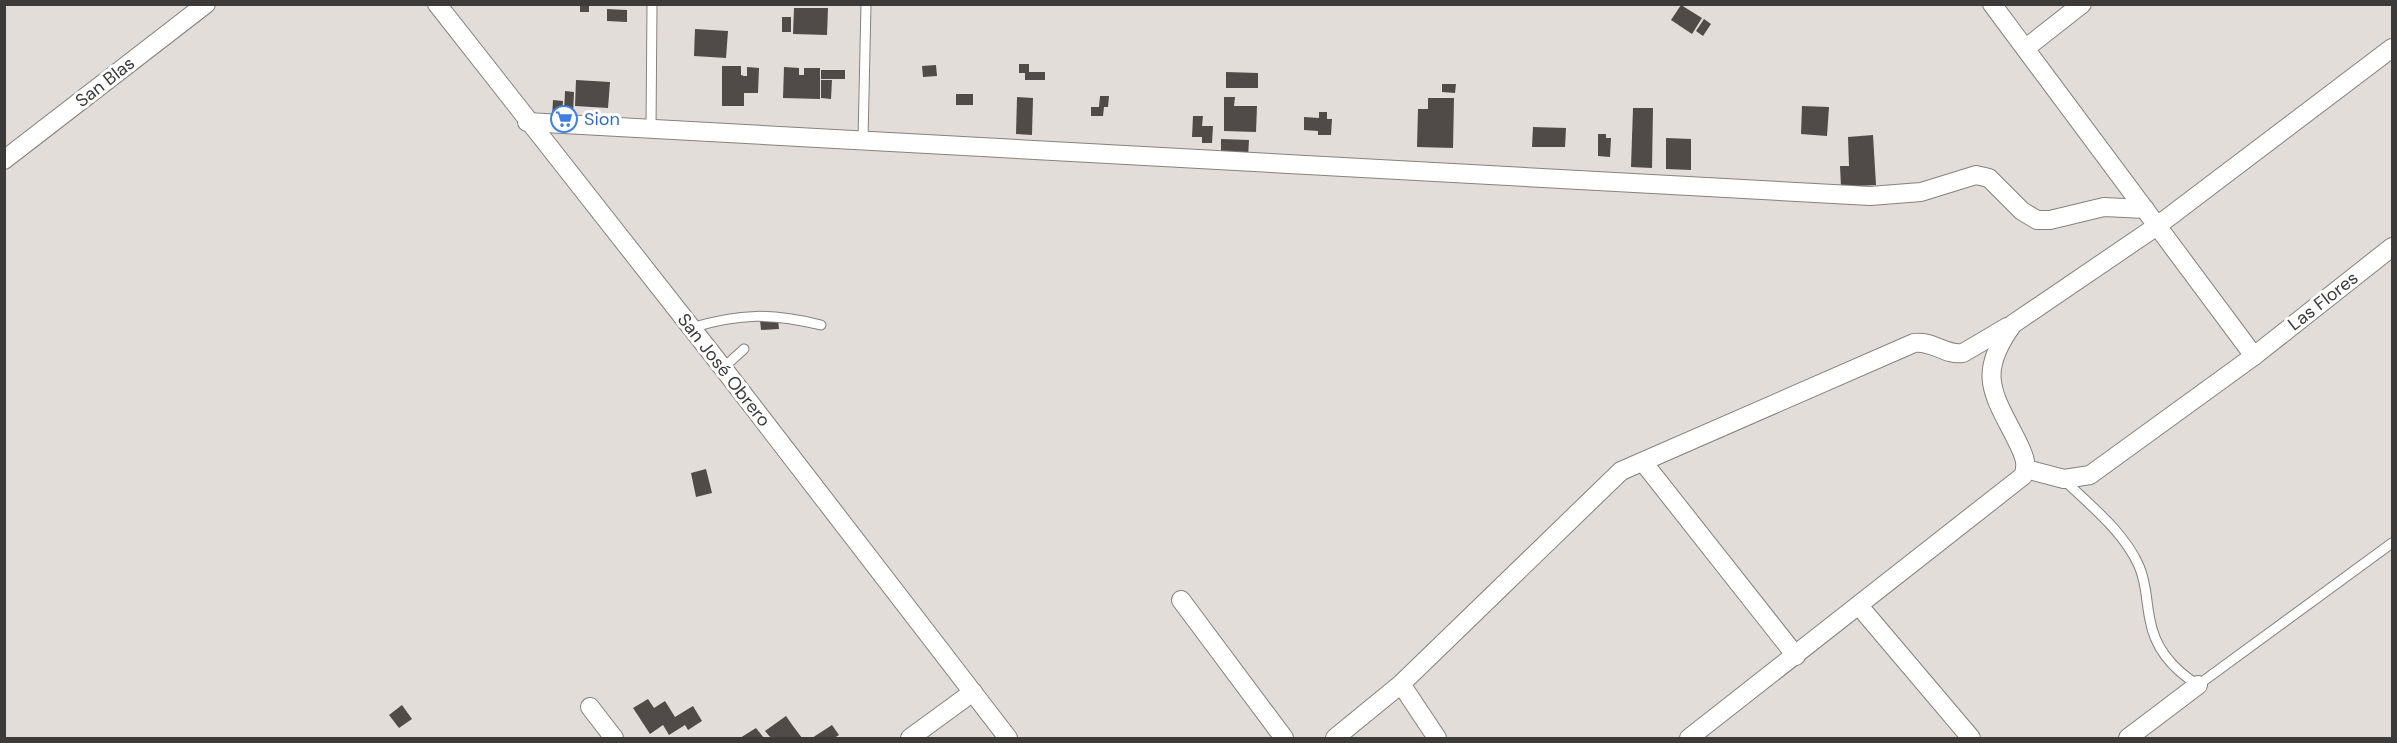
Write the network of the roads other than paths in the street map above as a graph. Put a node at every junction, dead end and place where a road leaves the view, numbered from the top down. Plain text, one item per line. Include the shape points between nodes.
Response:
1 (206, 4) edge
2 (437, 4) edge
3 (652, 4) edge
4 (866, 4) edge
5 (1992, 4) edge
6 (2082, 4) edge
7 (2026, 48) junction
8 (2392, 48) edge
9 (527, 122) junction
10 (651, 129) junction
11 (863, 140) junction
12 (4, 160) edge
13 (2145, 209) junction
14 (2157, 226) junction
15 (2392, 247) edge
16 (2013, 324) junction
17 (821, 325) dead end
18 (691, 328) junction
19 (744, 349) dead end
20 (2254, 356) junction
21 (723, 368) junction
22 (1643, 462) junction
23 (2026, 469) junction
24 (2064, 479) junction
25 (2392, 543) edge
26 (1181, 600) dead end
27 (1860, 607) junction
28 (1796, 656) junction
29 (1401, 684) junction
30 (2198, 685) junction
31 (973, 692) junction
32 (590, 707) dead end
33 (614, 738) edge
34 (910, 738) edge
35 (1008, 738) edge
36 (1284, 738) edge
37 (1335, 738) edge
38 (1437, 738) edge
39 (1689, 738) edge
40 (1971, 738) edge
41 (2128, 738) edge

1 - 12 street, San Blas
2 - 9 street, San José Obrero
3 - 10 lane
4 - 11 lane
5 - 7 street
6 - 7 street
7 - 13 street
8 - 14 street
9 - 10 street
9 - 18 street, San José Obrero
10 - 11 street
11 - 13 street via 1870,196 1922,192 1976,175 1989,178 2022,211 2037,220 2104,207
13 - 14 street
14 - 16 street
14 - 20 street
15 - 20 street, Las Flores
16 - 22 street via 1963,353 1914,343
16 - 23 street via 1993,358 1990,379 2026,459
17 - 18 lane via 774,315 715,321
18 - 21 street, San José Obrero
19 - 21 lane
20 - 24 street, Las Flores via 2090,475
21 - 31 street, San José Obrero
22 - 28 street
22 - 29 street via 1621,471
23 - 24 street
23 - 27 street via 2017,483
24 - 30 lane via 2114,529 2139,565 2148,595 2150,621 2160,648 2172,666
25 - 30 lane
26 - 36 street
27 - 28 street
27 - 40 street
28 - 39 street
29 - 37 street
29 - 38 street
30 - 41 street
31 - 34 street
31 - 35 street, San José Obrero
32 - 33 street

